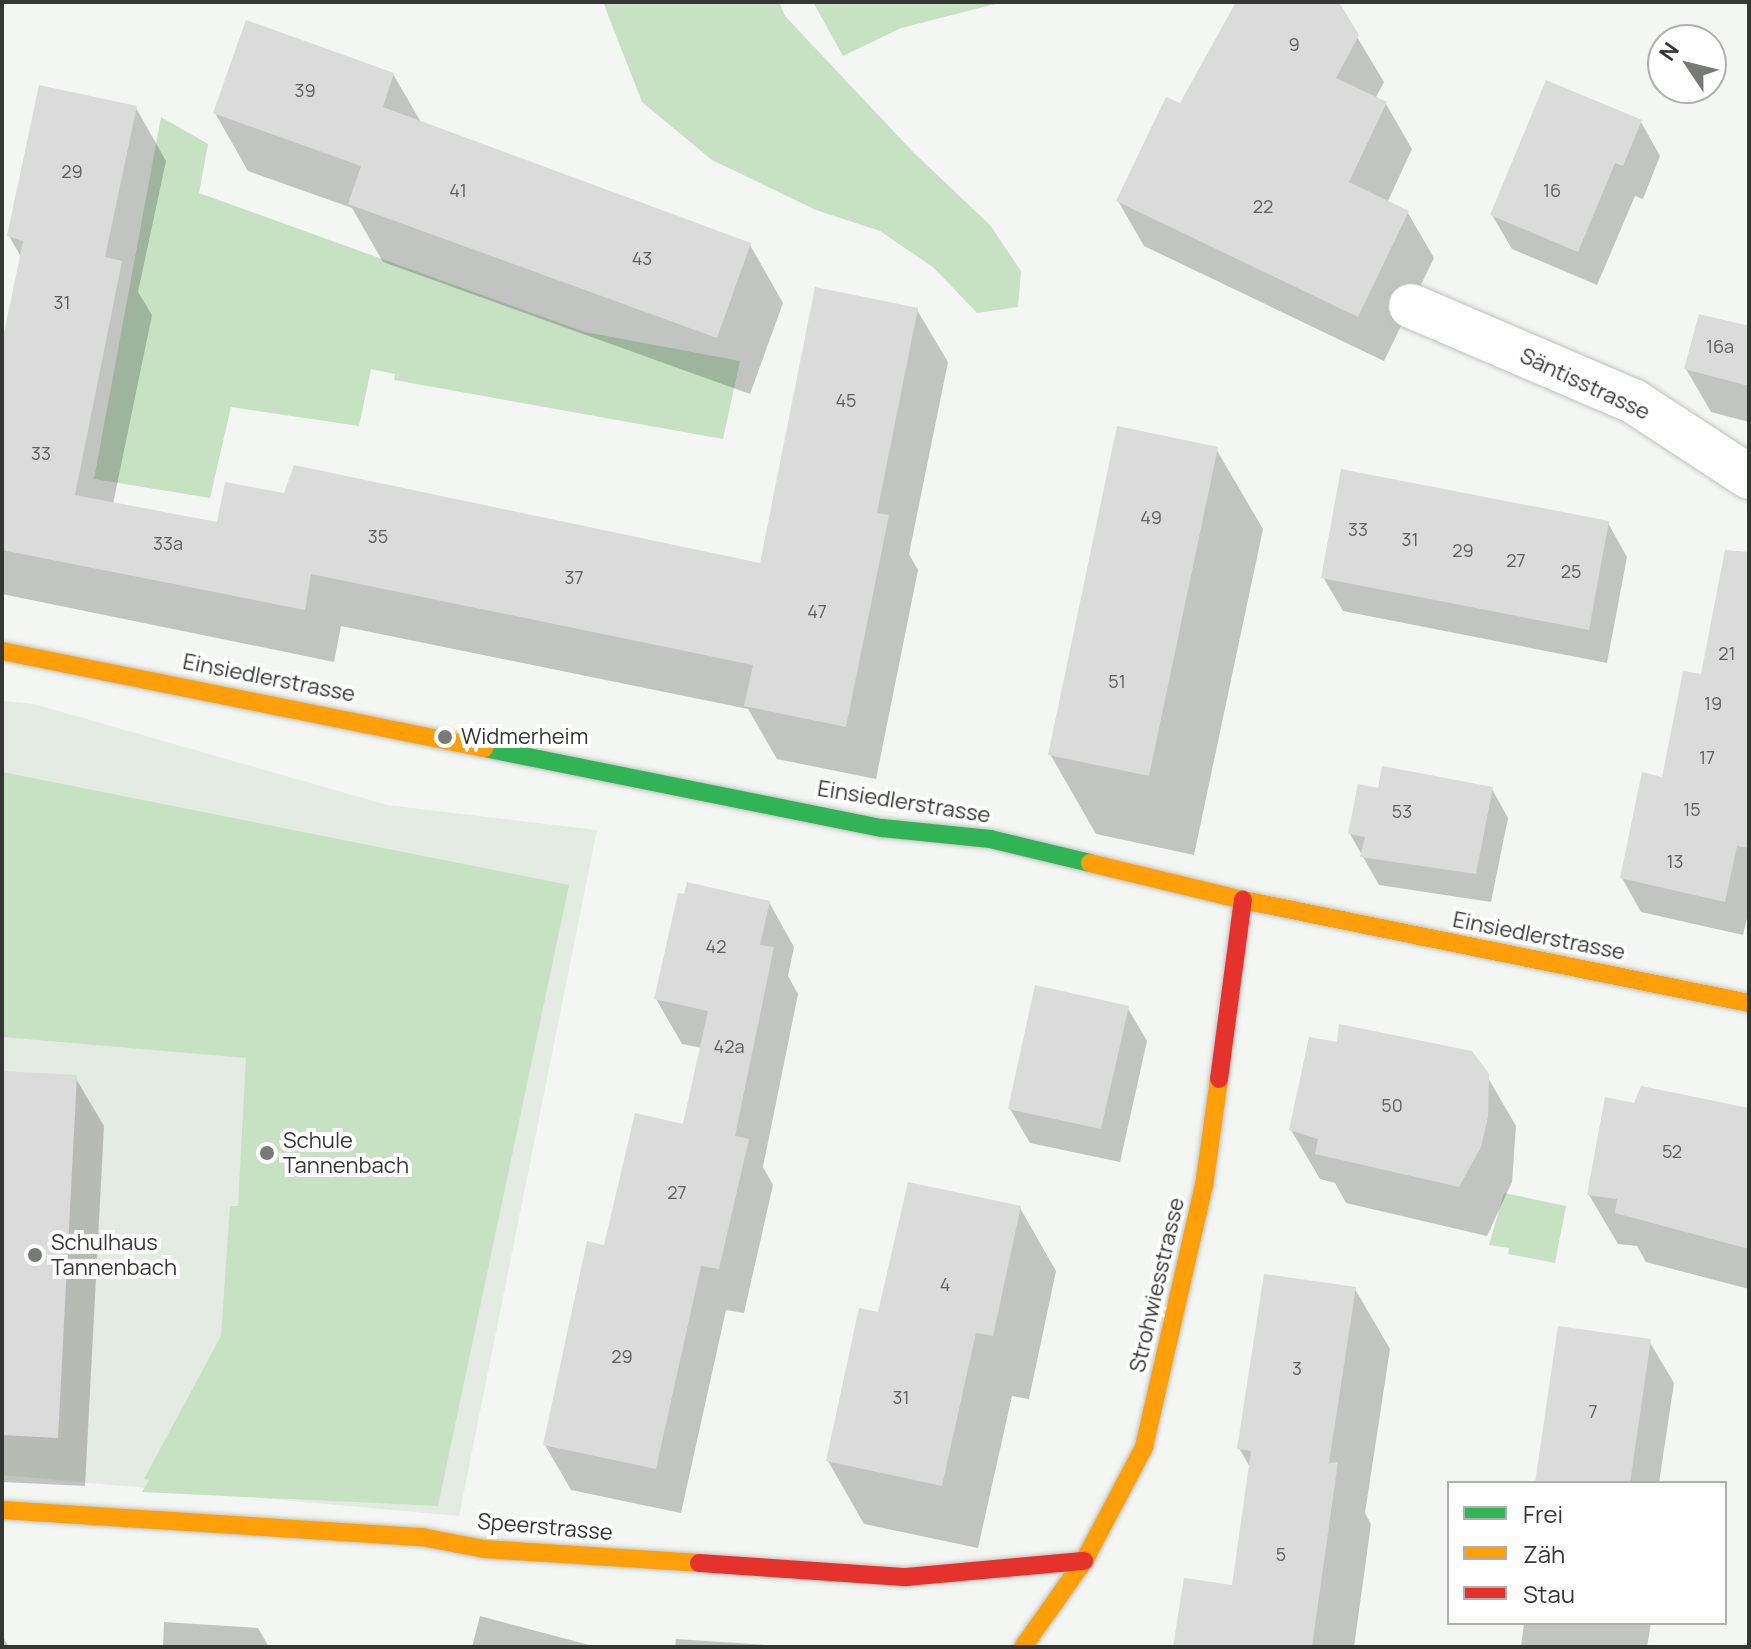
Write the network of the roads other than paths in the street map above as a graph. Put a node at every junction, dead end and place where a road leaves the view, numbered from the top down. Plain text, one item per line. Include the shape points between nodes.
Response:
1 (1411, 306) dead end
2 (1749, 477) edge
3 (2, 651) edge
4 (1243, 900) junction
5 (1749, 1003) edge
6 (2, 1510) edge
7 (1084, 1561) junction
8 (1023, 1647) edge

1 - 2 street, Säntisstrasse via 1633,401
3 - 4 street, Einsiedlerstrasse via 882,828 990,839
4 - 5 street, Einsiedlerstrasse
4 - 7 street, Strohwiesstrasse via 1204,1186 1176,1318 1144,1447
6 - 7 street, Speerstrasse via 422,1537 484,1549 907,1577
7 - 8 street, Strohwiesstrasse

